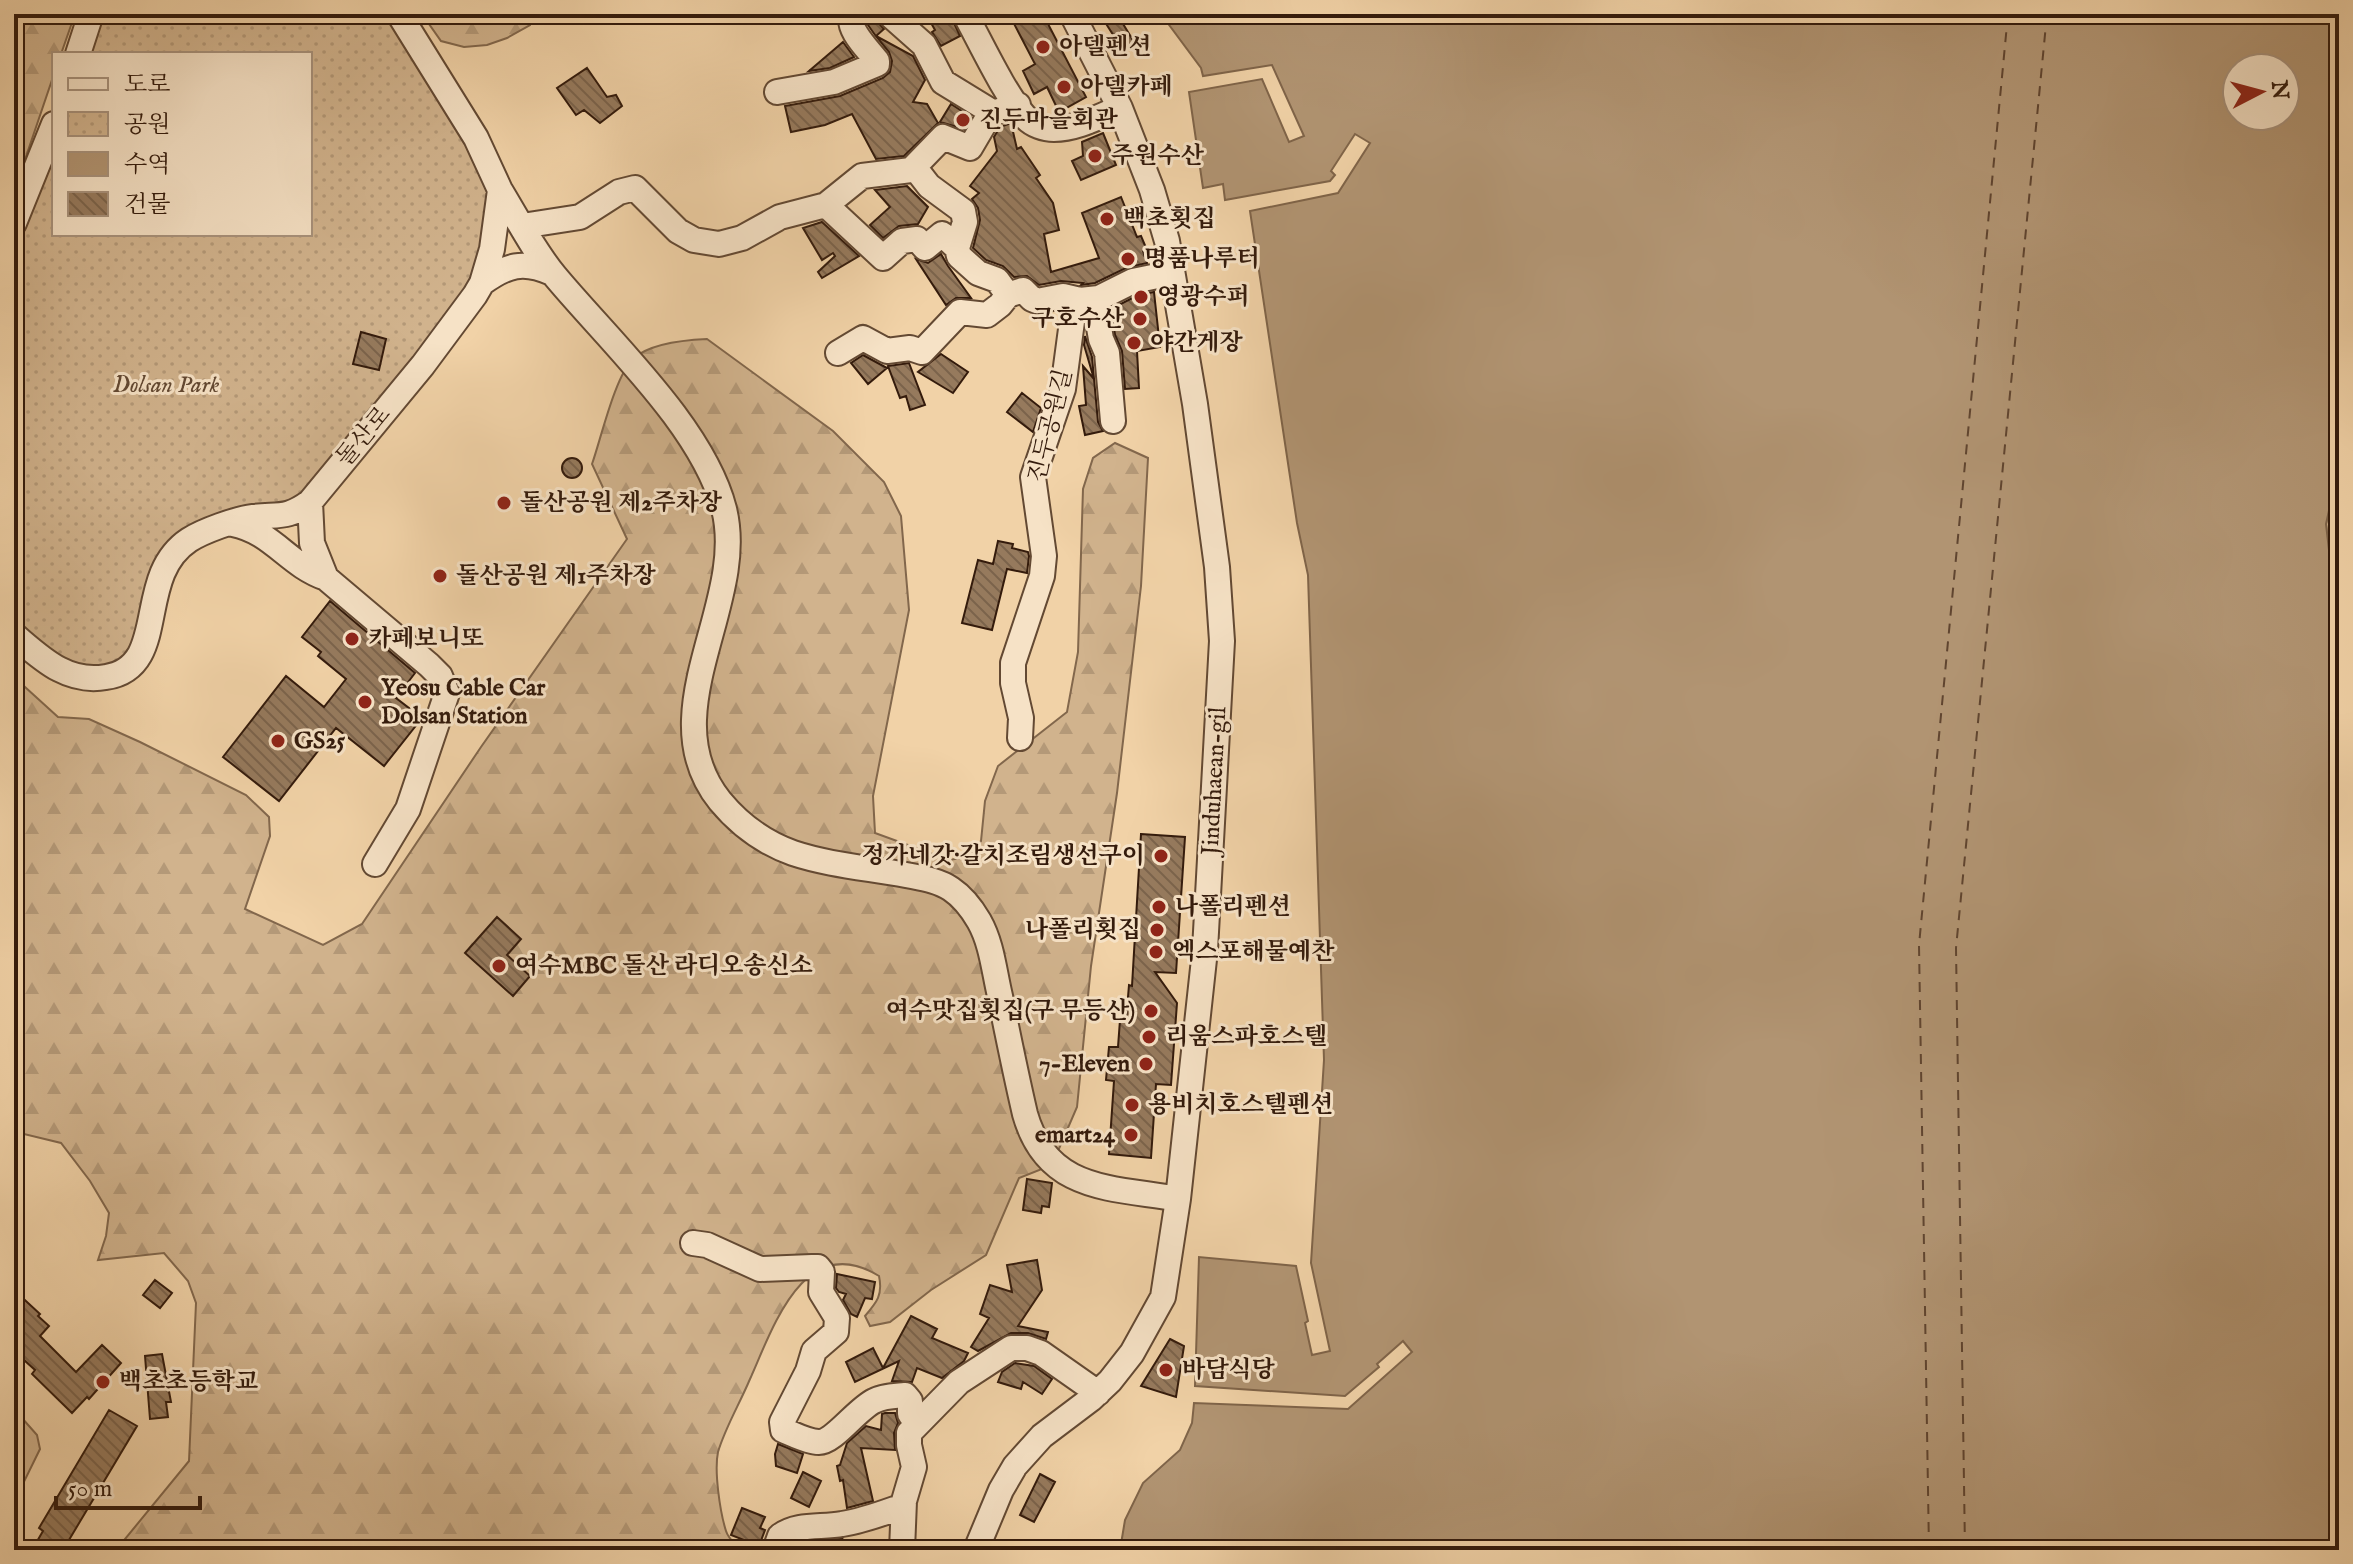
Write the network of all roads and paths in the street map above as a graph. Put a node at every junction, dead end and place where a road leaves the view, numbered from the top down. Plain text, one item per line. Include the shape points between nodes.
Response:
1 (91, 14) edge
2 (399, 14) edge
3 (852, 14) edge
4 (889, 14) edge
5 (965, 14) edge
6 (1072, 14) edge
7 (79, 52) edge
8 (777, 92) dead end
9 (1018, 105) junction
10 (1120, 108) junction
11 (992, 112) junction
12 (52, 129) edge
13 (915, 168) junction
14 (500, 190) junction
15 (826, 205) junction
16 (14, 223) edge
17 (522, 226) junction
18 (957, 248) junction
19 (552, 273) junction
20 (1172, 273) junction
21 (482, 283) junction
22 (1008, 295) junction
23 (1084, 299) junction
24 (838, 353) dead end
25 (1113, 421) dead end
26 (310, 502) junction
27 (231, 524) junction
28 (326, 578) junction
29 (14, 635) edge
30 (1020, 738) dead end
31 (375, 864) dead end
32 (1178, 1199) junction
33 (693, 1243) dead end
34 (1098, 1393) junction
35 (918, 1423) junction
36 (903, 1506) junction
37 (775, 1550) edge
38 (902, 1550) edge
39 (976, 1550) edge

1 - 7 street
2 - 14 street via 476,138
3 - 8 street via 851,27 877,64 834,82
4 - 11 street via 924,45 943,82
5 - 9 street
6 - 10 street, Jinduhaean-gil
9 - 10 street via 1032,123 1052,129
9 - 11 street
10 - 20 street, Jinduhaean-gil via 1152,190
11 - 13 street via 972,146 943,137
12 - 16 street
13 - 15 street via 862,176
13 - 18 street via 929,186 963,211
14 - 17 street
14 - 21 street, 돌산로
15 - 17 street via 780,217 719,244 678,231 635,188 580,217
15 - 18 street via 883,258 902,241 913,238 925,248 942,234
17 - 19 street
18 - 22 street via 963,261 997,280
19 - 21 street via 522,264
19 - 32 street via 674,414 724,508 726,571 701,670 695,723 702,769 719,800 749,830 781,849 922,878 953,890 971,909 988,941 1025,1114 1039,1150 1078,1180
20 - 23 street via 1133,281 1107,297
20 - 32 street, Jinduhaean-gil via 1195,404 1222,641 1205,950
21 - 26 street, 돌산로 via 431,355
22 - 23 street via 1023,290 1037,301 1059,296
22 - 24 street via 987,315 960,312 922,352 887,351 863,338
23 - 25 street, 진두공원길 via 1107,353
23 - 30 street, 진두공원길 via 1063,389 1033,477 1044,556 1013,663
26 - 27 street via 292,514
26 - 28 street via 312,543
27 - 28 street via 255,529 304,570
27 - 29 street via 190,539 164,565 144,650 125,671 98,679 67,673
28 - 31 street via 429,665 447,693 408,809
32 - 34 street, Jinduhaean-gil via 1168,1280 1158,1310 1132,1353
33 - 35 street via 760,1269 818,1267 822,1272 821,1292 837,1318 836,1332 814,1351 783,1430 825,1441 877,1399 905,1395
34 - 35 street via 1041,1353 1011,1348 959,1382
34 - 39 street, Jinduhaean-gil via 1042,1436 1015,1466
35 - 36 street via 908,1437 914,1467
36 - 37 street via 839,1525 791,1530 780,1536
36 - 38 street

